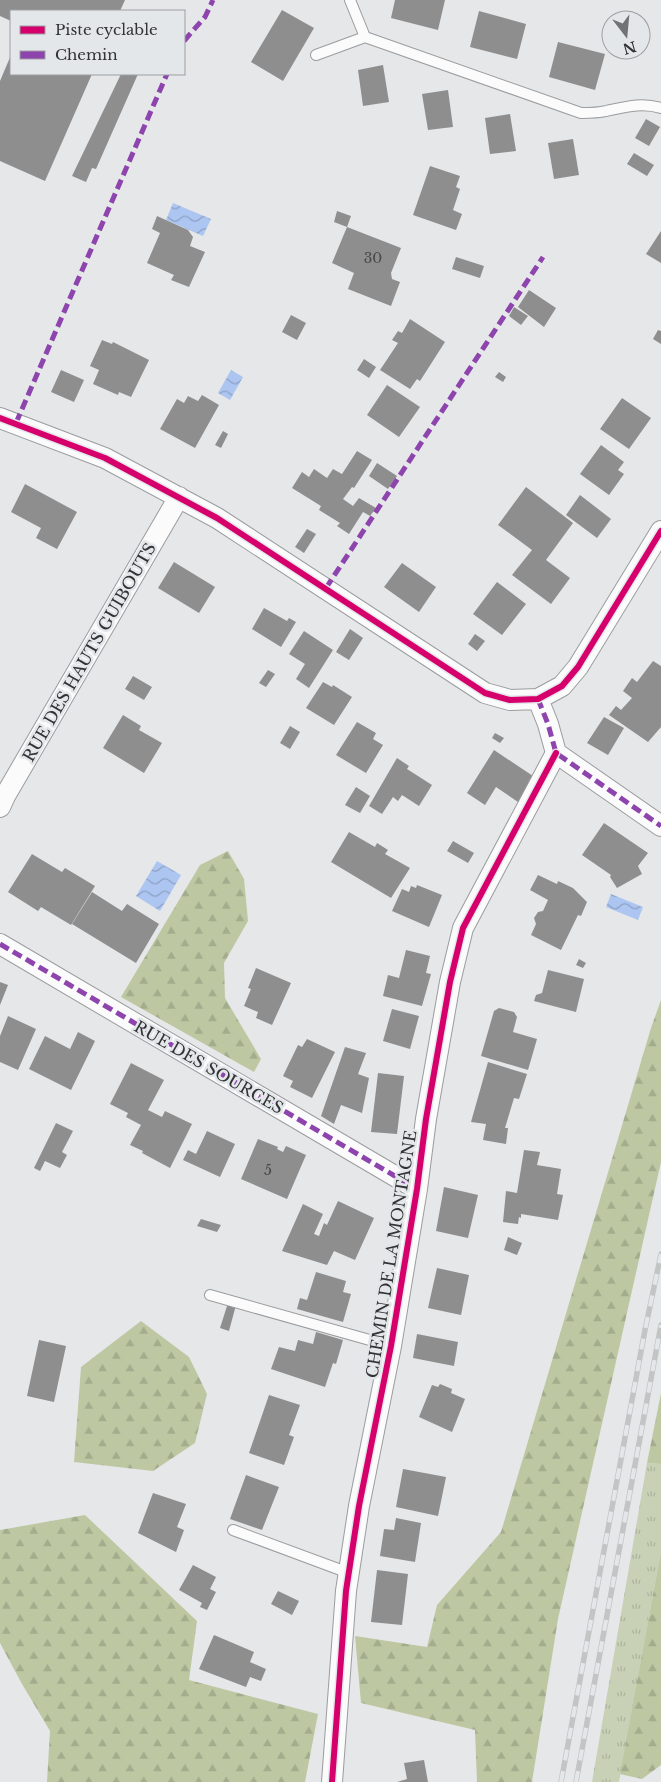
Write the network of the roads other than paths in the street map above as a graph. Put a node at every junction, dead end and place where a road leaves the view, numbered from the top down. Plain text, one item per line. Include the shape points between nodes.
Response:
1 (350, 0) edge
2 (365, 37) junction
3 (316, 55) dead end
4 (661, 108) edge
5 (0, 418) edge
6 (179, 498) junction
7 (661, 531) edge
8 (538, 699) junction
9 (556, 754) junction
10 (2, 799) edge
11 (661, 826) edge
12 (0, 944) edge
13 (417, 1189) junction
14 (210, 1295) dead end
15 (391, 1346) junction
16 (233, 1530) dead end
17 (349, 1573) junction
18 (332, 1782) edge

1 - 2 lane
2 - 3 lane
2 - 4 lane via 581,113 629,106
5 - 6 street via 105,458
6 - 8 street via 225,523 485,693 510,700
6 - 10 street, RUE DES HAUTS GUIBOUTS
7 - 8 street via 578,667 562,686
8 - 9 street
9 - 11 street
9 - 13 street, CHEMIN DE LA MONTAGNE via 463,928 440,1035
12 - 13 street, RUE DES SOURCES
13 - 15 street, CHEMIN DE LA MONTAGNE
14 - 15 lane
15 - 17 street, CHEMIN DE LA MONTAGNE
16 - 17 lane
17 - 18 street, CHEMIN DE LA MONTAGNE

